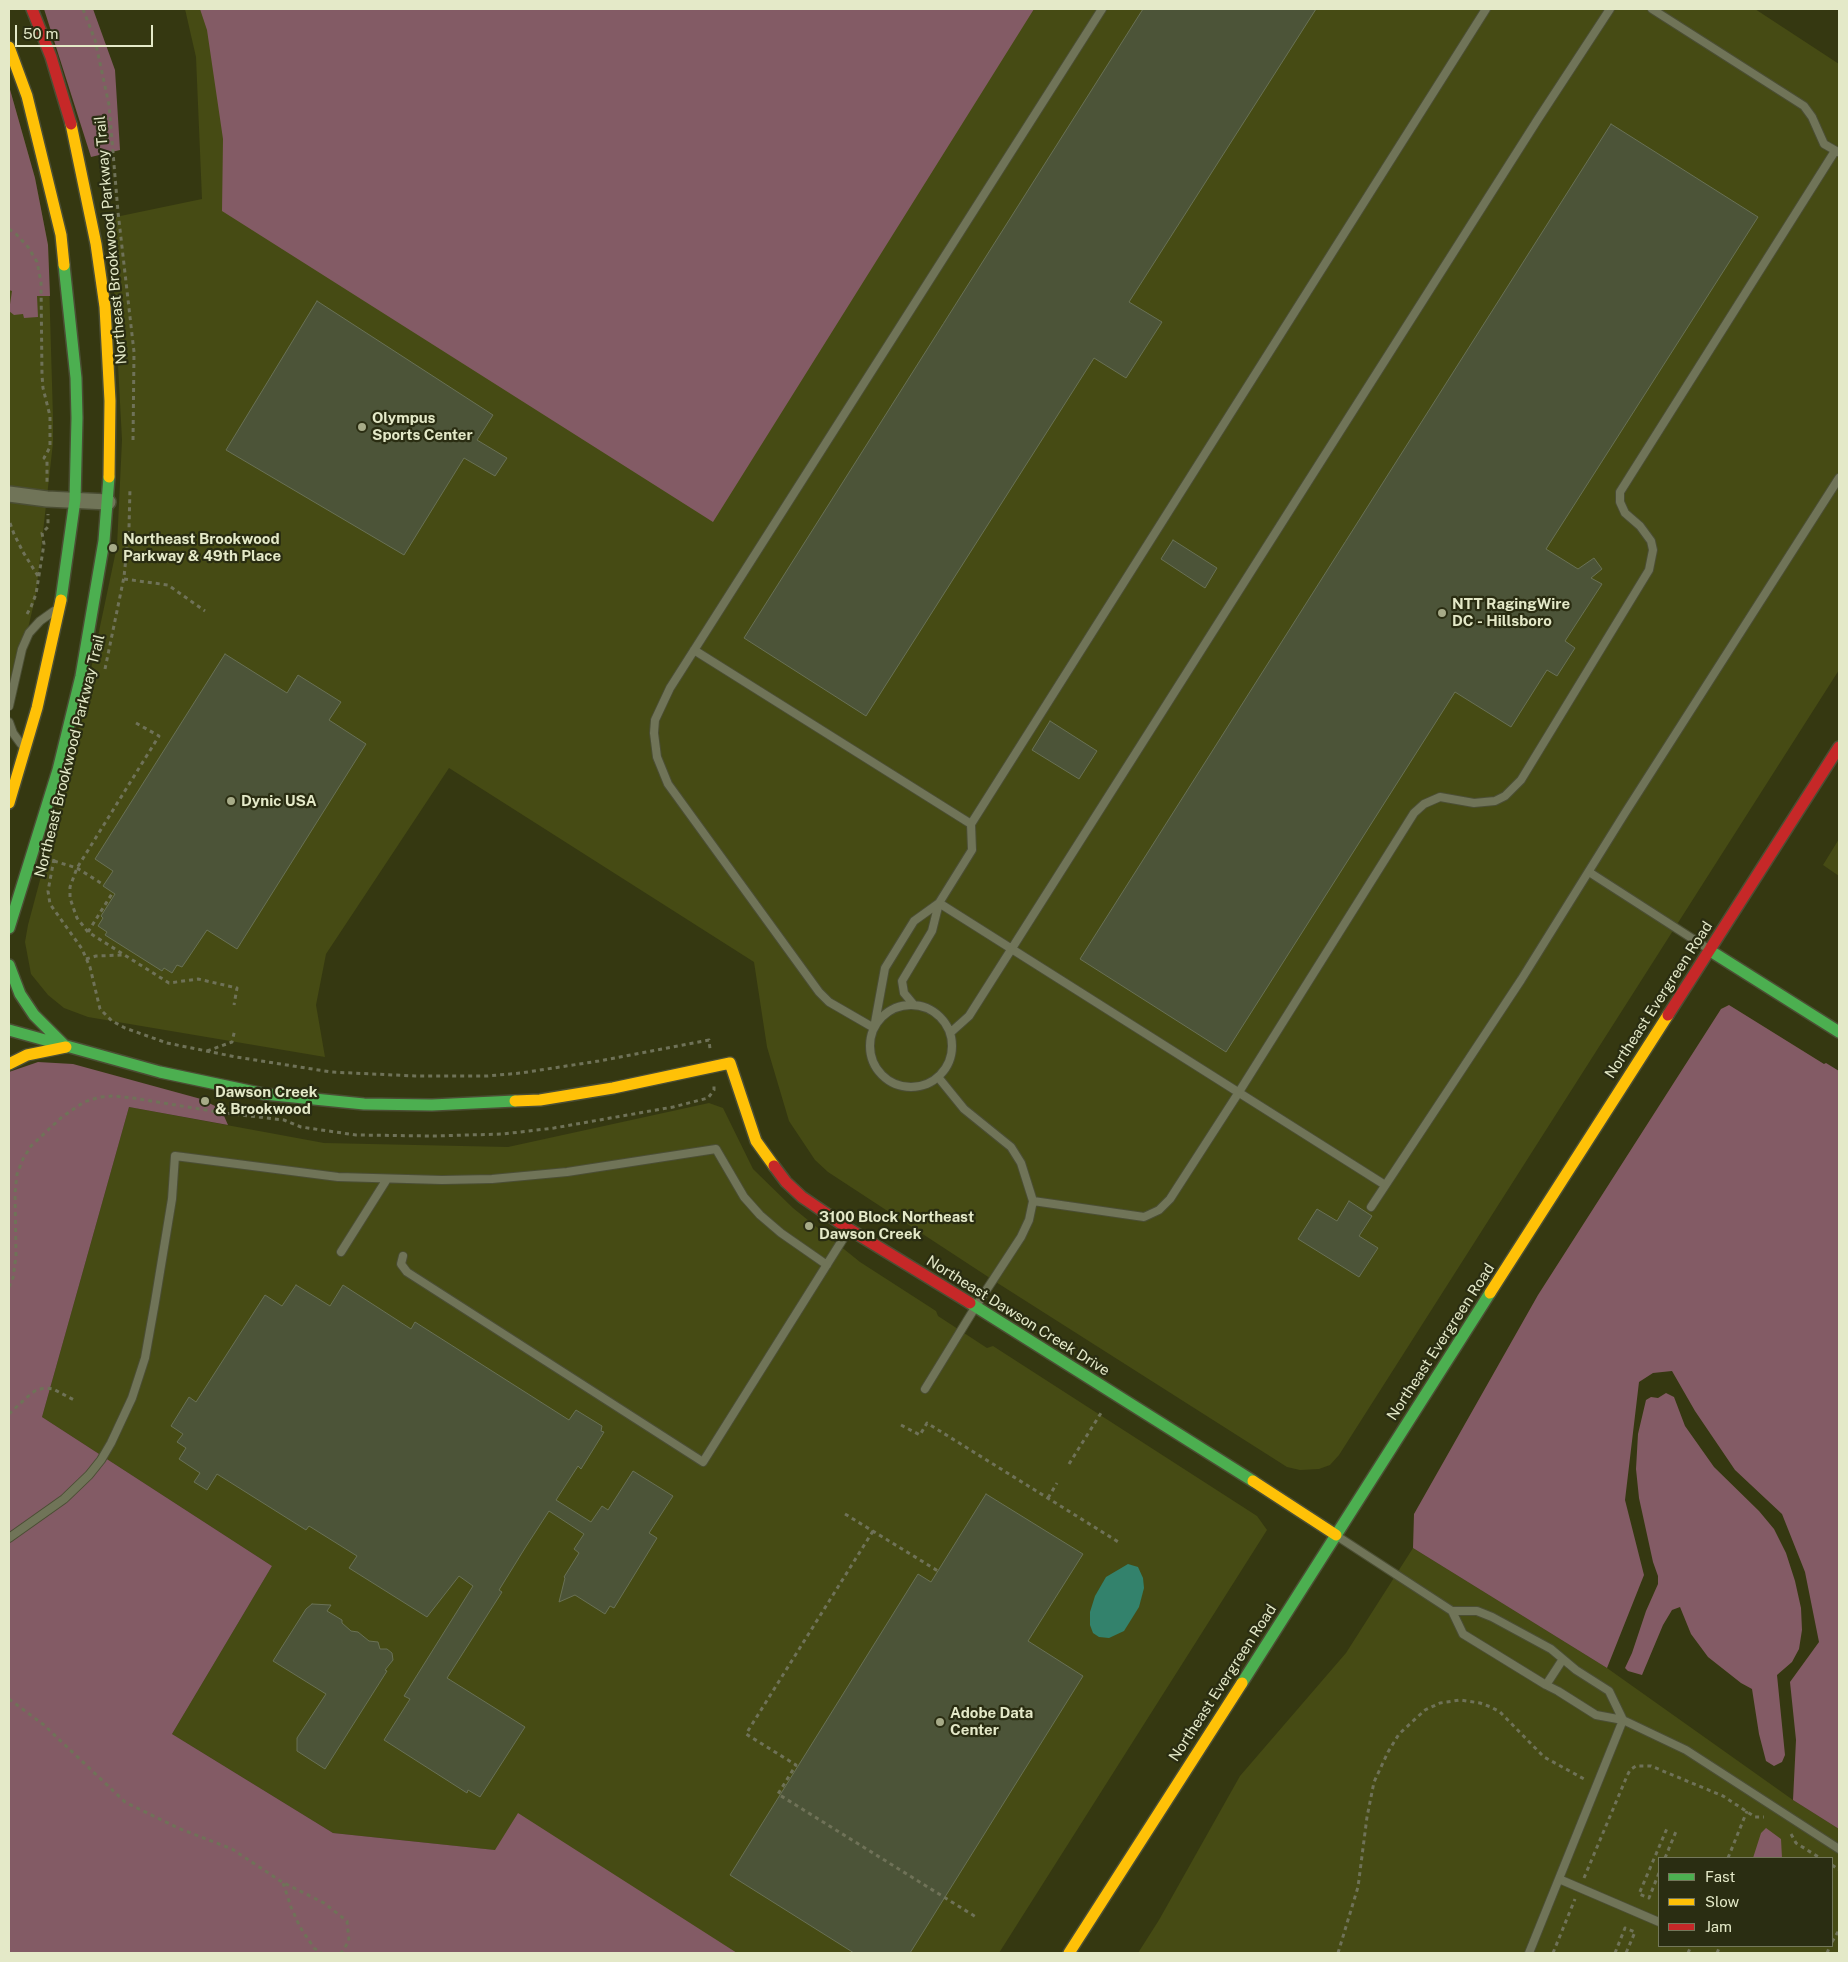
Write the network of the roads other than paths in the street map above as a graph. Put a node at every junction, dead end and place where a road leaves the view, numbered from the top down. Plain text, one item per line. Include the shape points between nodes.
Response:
1 (32, 9) edge
2 (1102, 9) edge
3 (1486, 9) edge
4 (1610, 9) edge
5 (1652, 9) edge
6 (9, 47) edge
7 (1837, 152) edge
8 (1839, 478) edge
9 (9, 494) edge
10 (75, 500) junction
11 (108, 502) junction
12 (60, 607) junction
13 (694, 650) junction
14 (9, 706) edge
15 (9, 722) edge
16 (1839, 747) edge
17 (25, 749) junction
18 (9, 803) edge
19 (971, 824) junction
20 (1589, 872) junction
21 (939, 903) junction
22 (9, 928) edge
23 (1012, 949) junction
24 (1709, 950) junction
25 (9, 965) edge
26 (914, 1005) junction
27 (1835, 1027) edge
28 (874, 1028) junction
29 (9, 1030) edge
30 (950, 1033) junction
31 (66, 1047) junction
32 (9, 1064) edge
33 (938, 1077) junction
34 (1239, 1092) junction
35 (388, 1178) junction
36 (1385, 1185) junction
37 (1033, 1200) junction
38 (1371, 1207) dead end
39 (849, 1229) junction
40 (341, 1252) dead end
41 (404, 1256) dead end
42 (827, 1266) junction
43 (976, 1306) junction
44 (925, 1389) dead end
45 (1336, 1535) junction
46 (9, 1538) edge
47 (1452, 1611) junction
48 (1563, 1659) junction
49 (1546, 1685) junction
50 (1623, 1720) junction
51 (1839, 1849) edge
52 (1558, 1879) junction
53 (1658, 1922) edge
54 (1069, 1953) edge
55 (1529, 1953) edge

1 - 11 main road via 51,57 72,128 96,244 105,307 110,401
2 - 13 lane
3 - 19 lane
4 - 23 lane
5 - 7 lane via 1804,106 1824,144
6 - 10 main road via 27,96 61,235 76,378
7 - 34 lane via 1620,492 1625,513 1651,541 1653,550 1649,570 1536,757 1521,780 1505,796 1484,803 1440,797 1414,813
8 - 20 lane
9 - 10 street
10 - 11 street
10 - 12 main road
11 - 22 main road via 81,676 58,770
12 - 14 lane via 40,621 30,633 22,649
12 - 17 main road
13 - 19 lane
13 - 28 lane via 655,720 657,757 668,784 819,992 829,1002
15 - 17 lane
16 - 24 main road, Northeast Evergreen Road
17 - 18 main road
19 - 21 lane via 972,850
20 - 24 lane
20 - 36 lane
21 - 23 lane
21 - 26 lane via 932,931 902,981 904,993
21 - 28 lane via 914,921 885,968
23 - 30 lane via 969,1016
23 - 34 lane
24 - 27 main road
24 - 45 main road, Northeast Evergreen Road
25 - 31 main road via 20,994 34,1015
26 - 28 lane via 898,1008 884,1016
26 - 30 lane via 942,1019
28 - 33 lane via 870,1044 872,1059 880,1073 893,1083 908,1087 924,1085
29 - 31 main road, Northeast Dawson Creek Drive
30 - 33 lane via 952,1049 948,1065
31 - 32 main road via 27,1055
31 - 39 main road, Northeast Dawson Creek Drive via 227,1087 364,1104 432,1105 540,1100 730,1063 756,1141 770,1163 802,1197
33 - 37 lane via 964,1109 1012,1147
34 - 36 lane
34 - 37 lane via 1170,1199 1159,1210 1144,1217
35 - 40 lane
35 - 42 lane via 492,1179 567,1172 716,1149 744,1197 760,1215
35 - 46 lane via 338,1177 175,1156 172,1199 155,1302 145,1358 132,1398 102,1460 89,1475 64,1499
36 - 38 lane
37 - 43 lane via 1022,1237
39 - 42 lane
39 - 43 main road, Northeast Dawson Creek Drive
41 - 42 lane via 402,1264 407,1272 702,1462
43 - 44 lane
43 - 45 main road, Northeast Dawson Creek Drive
45 - 47 lane
45 - 54 main road, Northeast Evergreen Road
47 - 48 lane via 1477,1611 1492,1617
47 - 49 lane via 1463,1634
48 - 49 lane
48 - 50 lane via 1609,1691
49 - 50 lane via 1596,1715
50 - 51 lane via 1686,1750
50 - 52 lane
52 - 53 lane
52 - 55 lane

